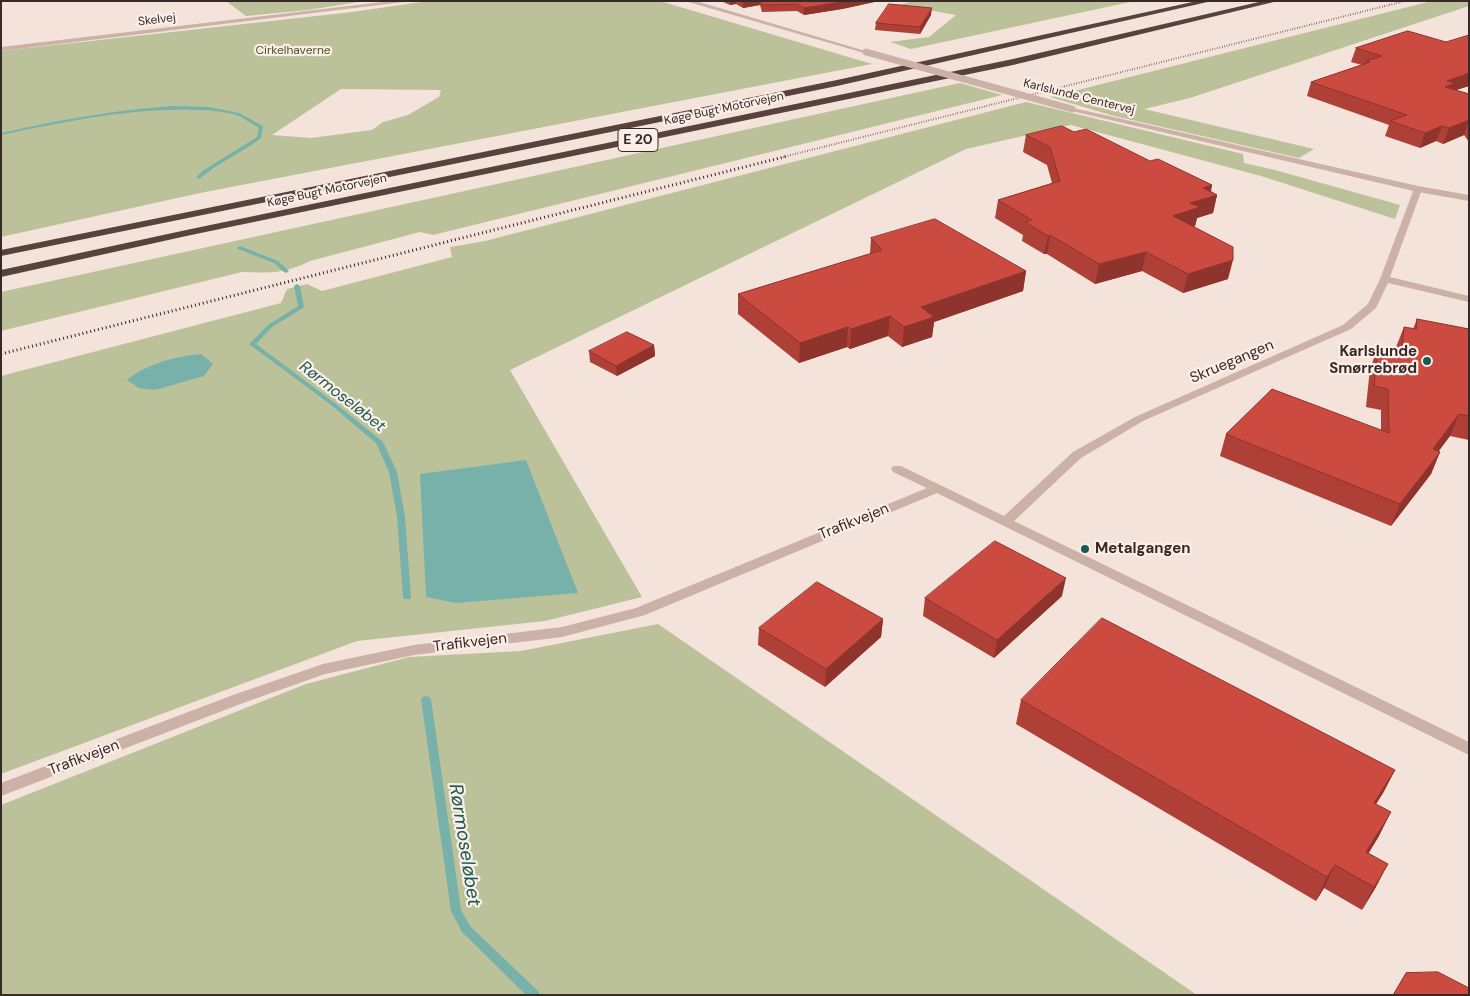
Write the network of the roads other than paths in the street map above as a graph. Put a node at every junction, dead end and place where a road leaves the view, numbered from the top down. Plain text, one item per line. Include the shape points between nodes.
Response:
1 (379, 1) edge
2 (409, 1) edge
3 (688, 1) edge
4 (1208, 1) edge
5 (1274, 1) edge
6 (316, 13) junction
7 (1, 49) edge
8 (1418, 188) junction
9 (1469, 198) edge
10 (1, 252) edge
11 (1, 274) edge
12 (1385, 279) junction
13 (1469, 299) edge
14 (897, 469) dead end
15 (936, 489) junction
16 (1005, 522) junction
17 (1469, 750) edge
18 (1, 790) edge

1 - 6 street, Skelvej
2 - 6 street, Skelvej
3 - 8 street, Karlslunde Centervej, bridge via 1072,109
4 - 10 highway, Køge Bugt Motorvejen / E 20 via 837,82
5 - 11 highway, Køge Bugt Motorvejen / E 20 via 1013,62
6 - 7 street, Skelvej
8 - 9 street, Karlslunde Centervej
8 - 12 street, Skruegangen
12 - 13 street
12 - 16 street, Skruegangen via 1372,306 1347,327 1139,419 1077,455
14 - 15 street
15 - 16 street
15 - 18 street, Trafikvejen via 640,612 562,632 414,650 323,669
16 - 17 street

